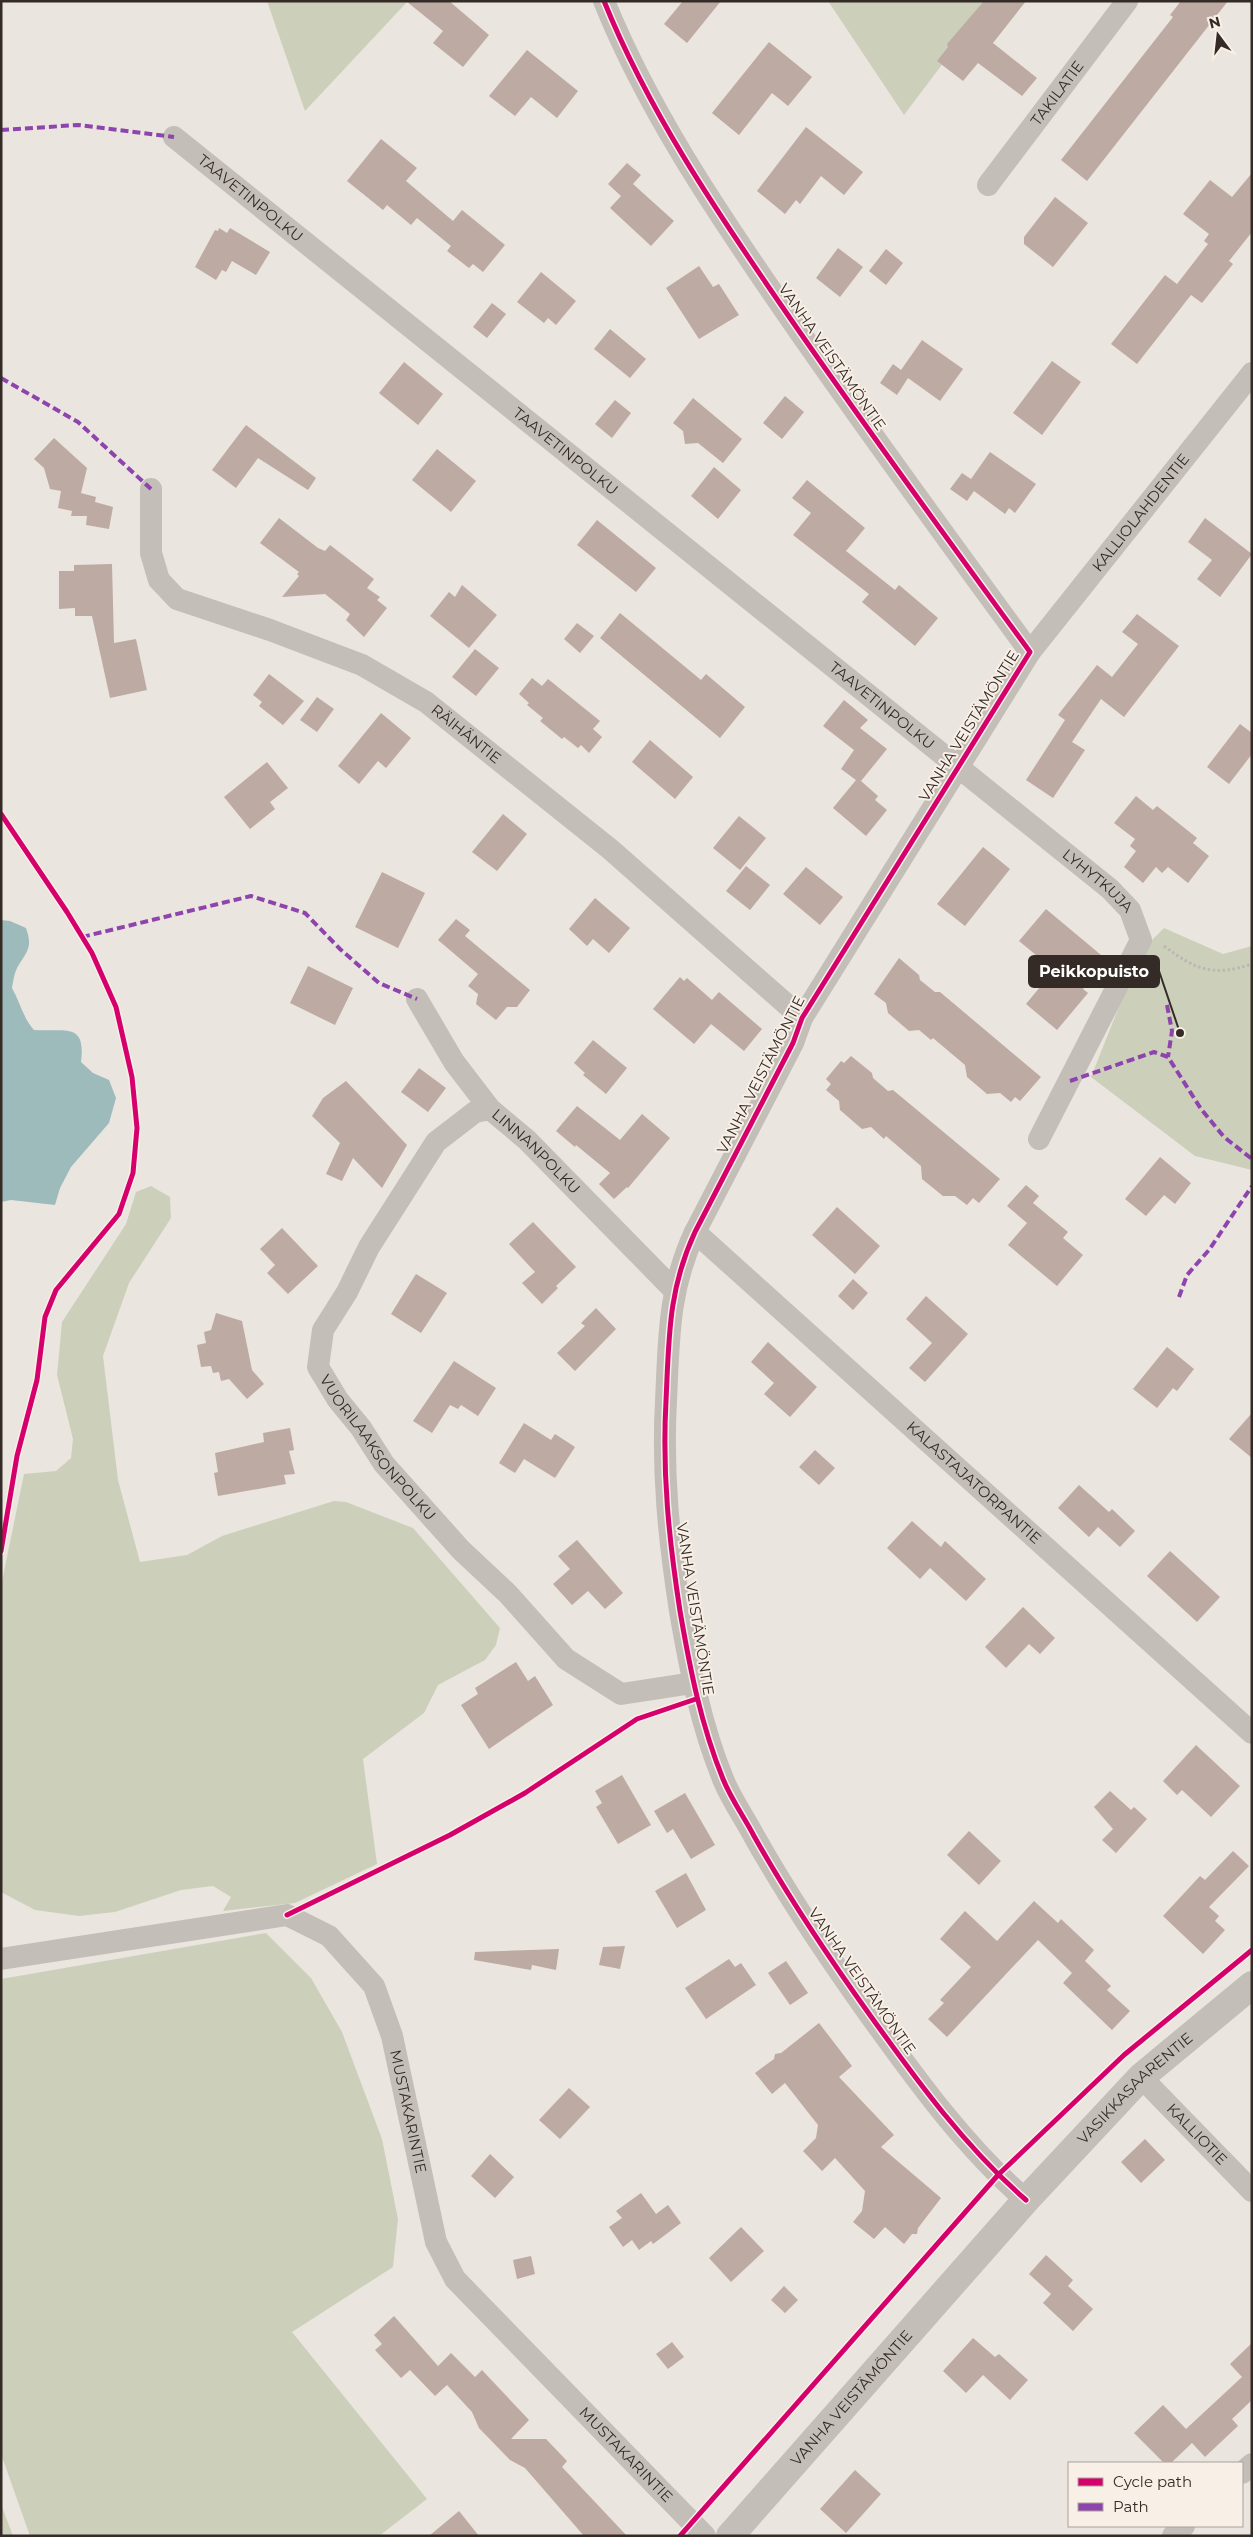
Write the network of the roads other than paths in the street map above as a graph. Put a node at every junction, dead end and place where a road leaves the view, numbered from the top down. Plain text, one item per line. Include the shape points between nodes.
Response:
1 (604, 1) edge
2 (1127, 1) edge
3 (174, 137) dead end
4 (988, 185) dead end
5 (1252, 373) edge
6 (151, 489) dead end
7 (1030, 652) junction
8 (957, 768) junction
9 (417, 999) dead end
10 (802, 1018) junction
11 (490, 1109) junction
12 (1039, 1139) dead end
13 (695, 1232) junction
14 (674, 1290) junction
15 (693, 1682) junction
16 (1252, 1733) edge
17 (1, 1959) edge
18 (1252, 1985) edge
19 (1141, 2077) junction
20 (1252, 2191) edge
21 (1026, 2200) junction
22 (1183, 2527) edge
23 (705, 2536) edge
24 (730, 2536) edge
25 (1173, 2536) edge

1 - 7 street, VANHA VEISTÄMÖNTIE via 662,118 736,239 852,409
2 - 4 street, TAKILATIE
3 - 8 street, TAAVETINPOLKU
5 - 7 street, KALLIOLAHDENTIE
6 - 10 street, RÄIHÄNTIE via 151,553 159,580 177,599 362,665 426,702 610,849
7 - 8 street, VANHA VEISTÄMÖNTIE
8 - 10 street, VANHA VEISTÄMÖNTIE
8 - 12 street, LYHYTKUJA via 1110,889 1130,910 1141,940
9 - 11 street, LINNANPOLKU via 454,1062
10 - 13 street, VANHA VEISTÄMÖNTIE via 793,1043
11 - 14 street, LINNANPOLKU via 527,1140
11 - 15 street, VUORILAAKSONPOLKU via 475,1112 436,1142 369,1247 347,1292 323,1330 318,1367 384,1464 566,1659 621,1694
13 - 14 street, VANHA VEISTÄMÖNTIE via 683,1257
13 - 16 street, KALASTAJATORPANTIE
14 - 15 street, VANHA VEISTÄMÖNTIE via 664,1441 668,1530
15 - 21 street, VANHA VEISTÄMÖNTIE via 724,1781 815,1940 921,2086 998,2176
17 - 23 street, MUSTAKARINTIE via 287,1915 328,1936 374,1986 389,2028 436,2242 454,2279
18 - 19 street, VASIKKASAARENTIE
19 - 20 street, KALLIOTIE
19 - 21 street, VASIKKASAARENTIE
21 - 24 street, VANHA VEISTÄMÖNTIE
22 - 25 street

